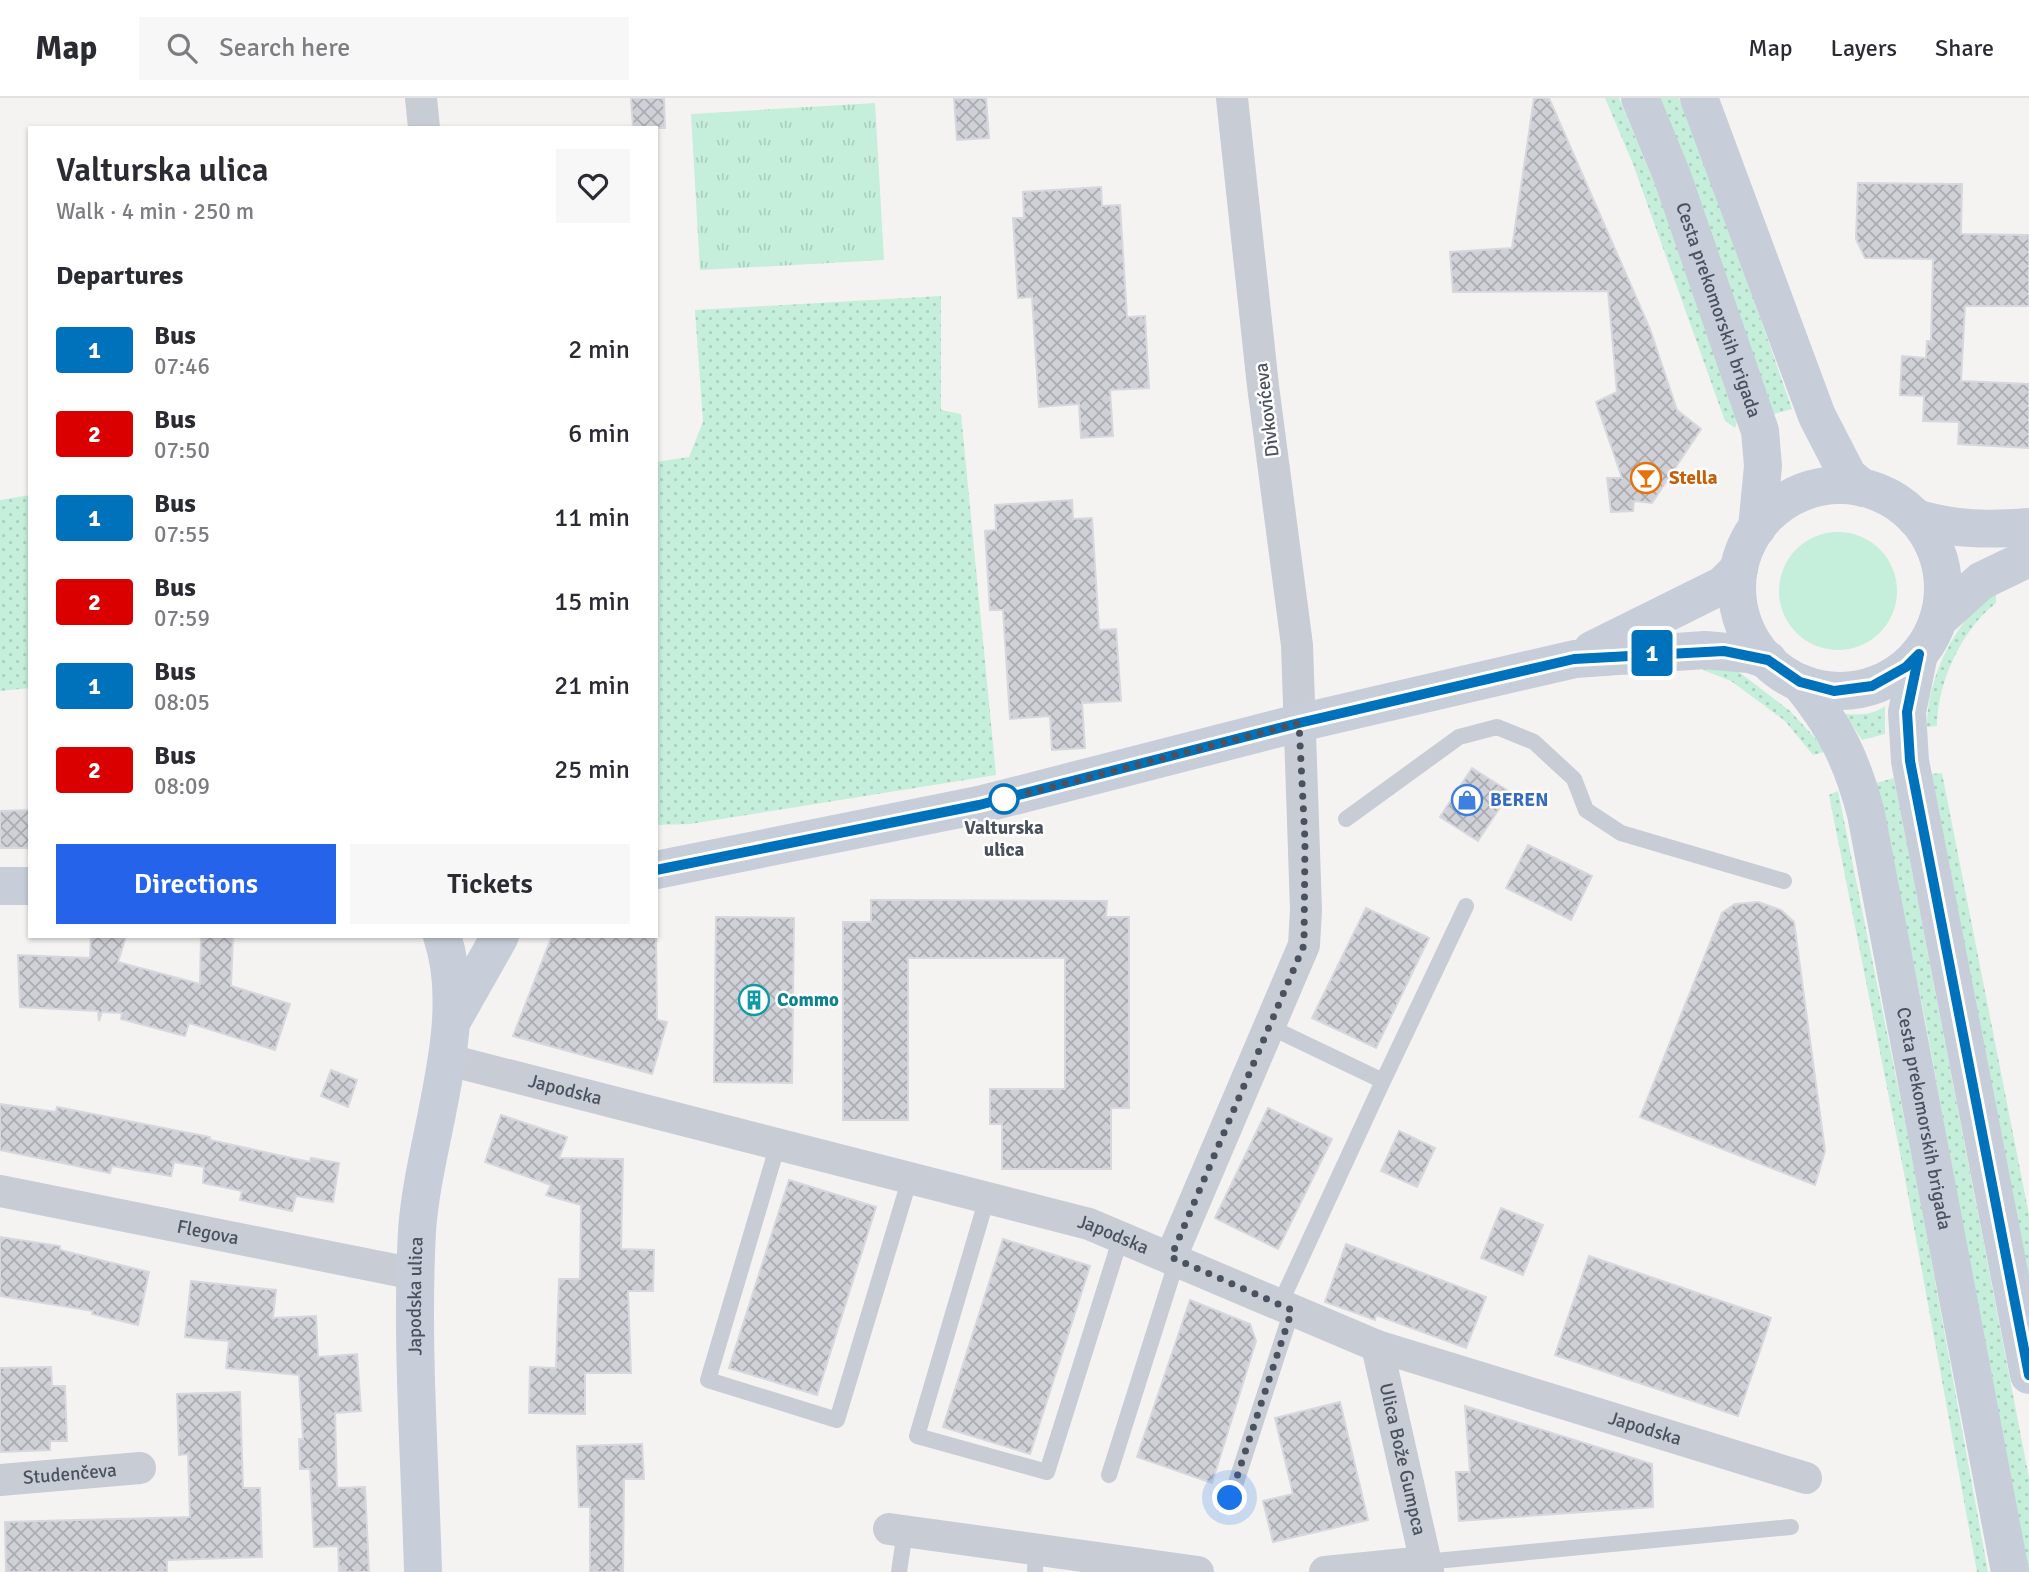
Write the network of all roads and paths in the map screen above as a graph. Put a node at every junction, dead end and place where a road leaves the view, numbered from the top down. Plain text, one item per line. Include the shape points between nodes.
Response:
1 (421, 98) edge
2 (1232, 98) edge
3 (1640, 98) edge
4 (1699, 98) edge
5 (425, 126) edge
6 (1863, 488) junction
7 (1915, 518) junction
8 (2029, 527) edge
9 (1757, 528) junction
10 (2029, 558) edge
11 (1739, 569) junction
12 (1938, 620) junction
13 (1919, 654) junction
14 (1574, 659) junction
15 (1768, 660) junction
16 (1800, 682) junction
17 (1299, 723) junction
18 (1346, 819) dead end
19 (658, 870) edge
20 (1784, 881) dead end
21 (0, 886) edge
22 (28, 886) edge
23 (1466, 906) dead end
24 (442, 938) edge
25 (499, 938) edge
26 (452, 1021) junction
27 (1270, 1027) junction
28 (445, 1059) junction
29 (1383, 1081) junction
30 (778, 1144) junction
31 (910, 1178) junction
32 (0, 1191) edge
33 (987, 1198) junction
34 (1121, 1237) junction
35 (1174, 1259) junction
36 (415, 1273) junction
37 (1286, 1307) junction
38 (1377, 1346) junction
39 (2029, 1375) edge
40 (139, 1468) dead end
41 (1109, 1475) dead end
42 (1805, 1478) dead end
43 (0, 1479) edge
44 (1230, 1498) dead end
45 (1791, 1527) dead end
46 (897, 1530) joint
47 (1035, 1561) edge
48 (1427, 1567) edge
49 (423, 1572) edge
50 (898, 1572) edge
51 (1198, 1572) edge
52 (1325, 1572) edge
53 (2010, 1572) edge

1 - 5 street
2 - 17 street, Divkovićeva via 1266,410 1293,602
3 - 9 main road, Cesta prekomorskih brigada via 1760,431 1763,466
4 - 6 main road via 1817,416 1848,476
6 - 7 main road via 1884,496
6 - 9 main road via 1827,486 1809,491 1775,509
7 - 8 main road via 1977,531
7 - 12 main road via 1940,563 1943,582
9 - 11 main road
10 - 12 main road via 1981,581
11 - 14 main road via 1723,585
11 - 15 main road via 1739,607 1745,626
12 - 13 main road
13 - 16 main road via 1890,678 1863,688 1834,691
13 - 39 main road via 1907,712 1910,761
14 - 15 main road via 1705,650
14 - 17 main road
15 - 16 main road
16 - 53 main road, Cesta prekomorskih brigada via 1843,744 1866,814
17 - 19 main road via 979,805
17 - 27 street, Divkovićeva via 1304,945
18 - 20 lane via 1459,737 1497,727 1534,742 1574,779 1586,810 1621,833
21 - 22 main road
23 - 29 lane
24 - 26 main road, Japodska ulica
25 - 26 main road, Japodska ulica
26 - 28 main road, Japodska ulica
27 - 29 lane
27 - 35 street, Divkovićeva
28 - 30 street, Japodska
28 - 36 main road, Japodska ulica via 420,1199
29 - 37 lane
30 - 31 street, Japodska
30 - 31 lane via 708,1380 837,1420
31 - 33 street, Japodska
32 - 36 street, Flegova
33 - 34 street, Japodska via 1089,1224
33 - 34 lane via 917,1436 1047,1472
34 - 35 street, Japodska
35 - 37 street, Japodska
35 - 41 lane
36 - 49 main road, Japodska ulica
37 - 38 street, Japodska
37 - 44 lane
38 - 42 street, Japodska
38 - 48 street, Ulica Bože Gumpca
40 - 43 street, Studenčeva
45 - 48 lane
46 - 47 street
46 - 50 lane
47 - 51 street
48 - 52 street

